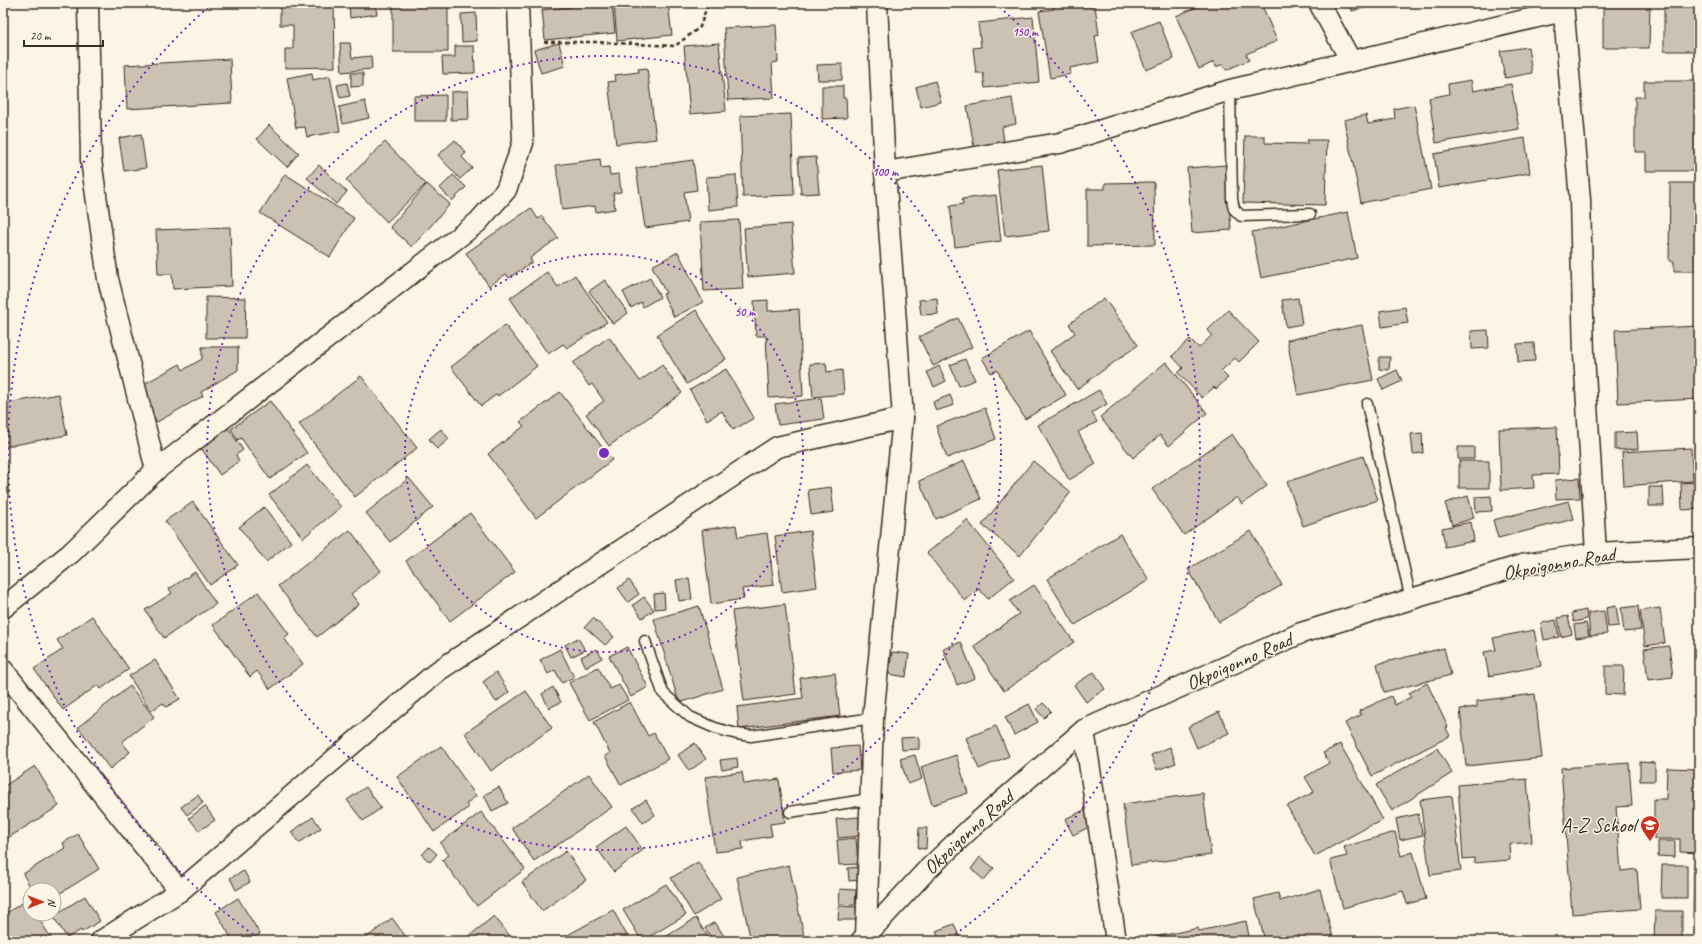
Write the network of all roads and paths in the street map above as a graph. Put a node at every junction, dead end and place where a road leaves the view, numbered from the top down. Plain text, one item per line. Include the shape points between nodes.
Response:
1 (88, 3) edge
2 (518, 3) edge
3 (708, 3) edge
4 (877, 3) edge
5 (1319, 3) edge
6 (1563, 7) edge
7 (520, 42) junction
8 (1351, 62) junction
9 (1230, 90) junction
10 (885, 172) junction
11 (1310, 214) dead end
12 (1367, 404) dead end
13 (903, 418) junction
14 (156, 470) junction
15 (1699, 548) edge
16 (1596, 553) junction
17 (1411, 600) junction
18 (3, 608) edge
19 (645, 641) dead end
20 (3, 670) edge
21 (873, 718) junction
22 (1084, 730) junction
23 (870, 799) junction
24 (790, 812) dead end
25 (180, 891) junction
26 (865, 940) edge
27 (101, 941) edge
28 (1116, 941) edge

1 - 14 street via 91,160 107,272
2 - 7 street
3 - 7 path via 700,27 675,46
4 - 10 street
5 - 8 street
6 - 8 street
6 - 16 street via 1580,200 1584,355
7 - 14 street via 523,143 506,190 478,222
8 - 9 street
9 - 10 street via 1060,143
9 - 11 lane via 1234,209 1241,216
10 - 13 street
12 - 17 lane
13 - 21 street
13 - 25 street via 777,446 438,671
14 - 18 street via 71,554
15 - 16 street, Okpoigonno Road
16 - 17 street, Okpoigonno Road via 1525,564
17 - 22 street, Okpoigonno Road via 1301,633
19 - 21 lane via 663,693 690,717 715,728 752,736
20 - 25 street
21 - 23 street
22 - 26 street, Okpoigonno Road via 971,828 925,872
22 - 28 street
23 - 24 lane
23 - 26 street
25 - 27 street

